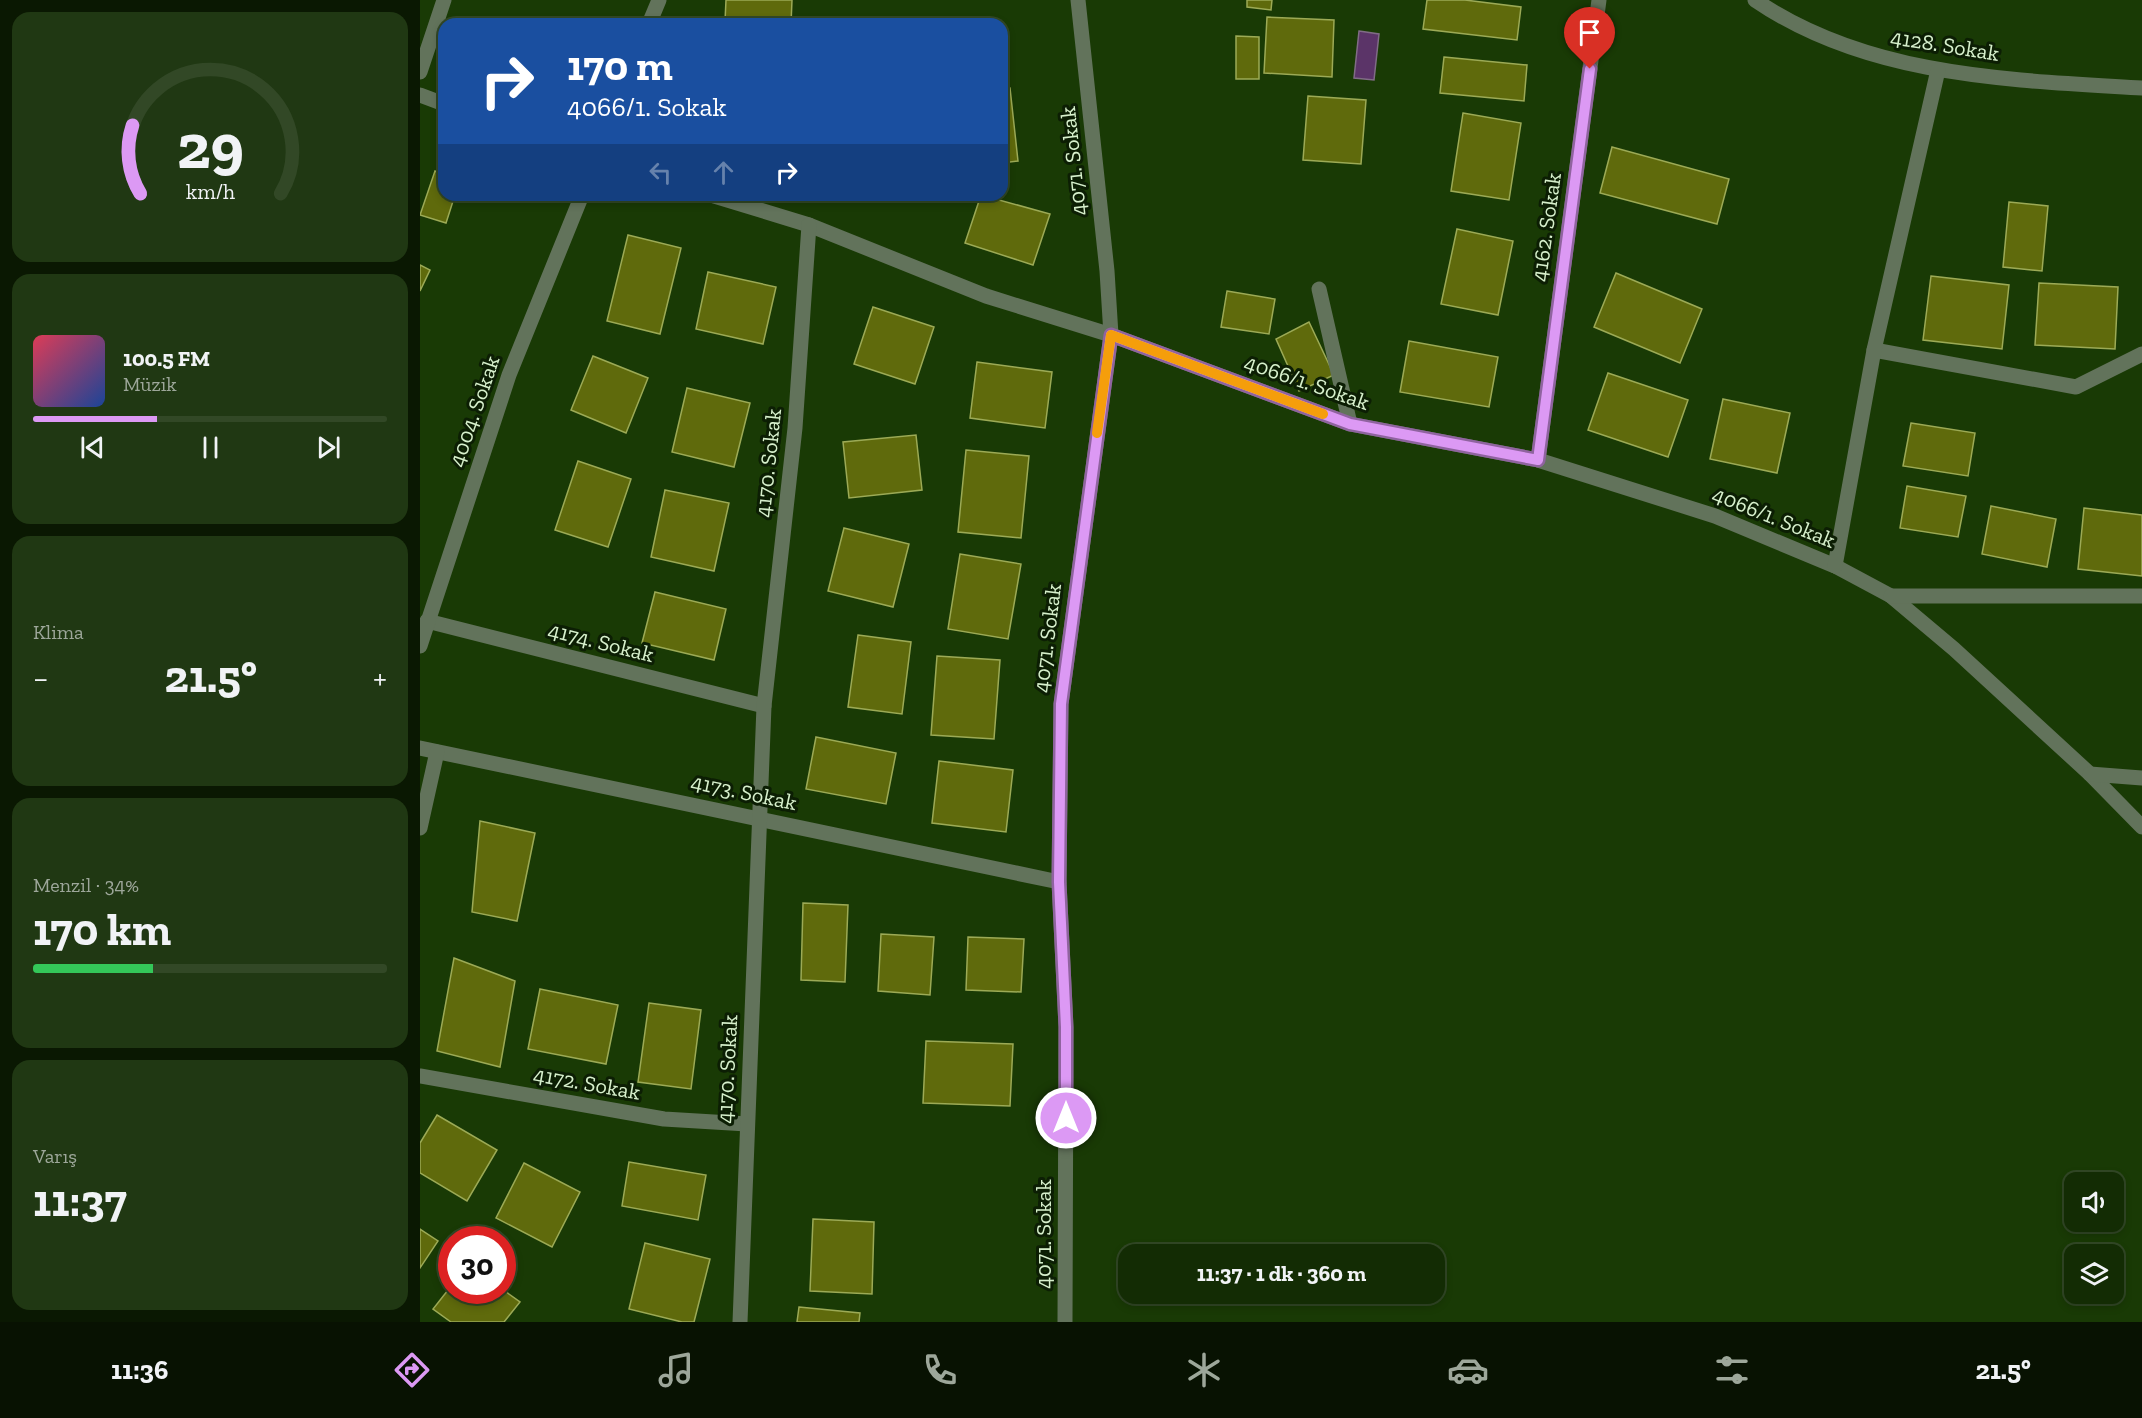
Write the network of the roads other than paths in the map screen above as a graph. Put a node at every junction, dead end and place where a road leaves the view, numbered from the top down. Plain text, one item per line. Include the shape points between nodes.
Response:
1 (444, 0) edge
2 (659, 0) edge
3 (1078, 0) edge
4 (1599, 0) edge
5 (1755, 0) edge
6 (652, 18) edge
7 (1938, 70) junction
8 (420, 72) edge
9 (2142, 88) edge
10 (420, 95) edge
11 (438, 102) edge
12 (580, 201) edge
13 (731, 201) edge
14 (809, 225) junction
15 (1319, 289) dead end
16 (1111, 335) junction
17 (1874, 350) junction
18 (2142, 354) edge
19 (1350, 424) junction
20 (1538, 460) junction
21 (1835, 566) junction
22 (1891, 596) junction
23 (2142, 596) edge
24 (428, 621) junction
25 (420, 646) edge
26 (764, 706) junction
27 (420, 748) edge
28 (437, 752) junction
29 (2090, 774) junction
30 (2142, 778) edge
31 (761, 818) junction
32 (2142, 827) edge
33 (420, 828) edge
34 (1059, 882) junction
35 (420, 1076) edge
36 (747, 1124) junction
37 (740, 1322) edge
38 (1065, 1322) edge

1 - 8 street
2 - 6 street
3 - 16 street, 4071. Sokak
4 - 20 street, 4162. Sokak
5 - 7 street, 4128. Sokak via 1793,24 1840,46
7 - 9 street, 4128. Sokak
7 - 17 street
10 - 11 street
12 - 24 street, 4004. Sokak via 509,375
13 - 14 street, 4066/1. Sokak
14 - 16 street, 4066/1. Sokak via 986,296
14 - 26 street, 4170. Sokak via 795,428
15 - 19 street
16 - 19 street, 4066/1. Sokak
16 - 34 street, 4071. Sokak via 1061,704
17 - 18 street via 2076,387
17 - 21 street
19 - 20 street, 4066/1. Sokak
20 - 21 street, 4066/1. Sokak via 1716,516
21 - 22 street, 4066/1. Sokak
22 - 23 street
22 - 29 street, 4066/1. Sokak
24 - 25 street, 4004. Sokak
24 - 26 street, 4174. Sokak
26 - 31 street, 4170. Sokak
27 - 28 street, 4173. Sokak
28 - 31 street, 4173. Sokak
28 - 33 street
29 - 30 street
29 - 32 street, 4066/1. Sokak
31 - 34 street, 4173. Sokak
31 - 36 street, 4170. Sokak
34 - 38 street, 4071. Sokak via 1066,1027
35 - 36 street, 4172. Sokak via 664,1119
36 - 37 street, 4170. Sokak

